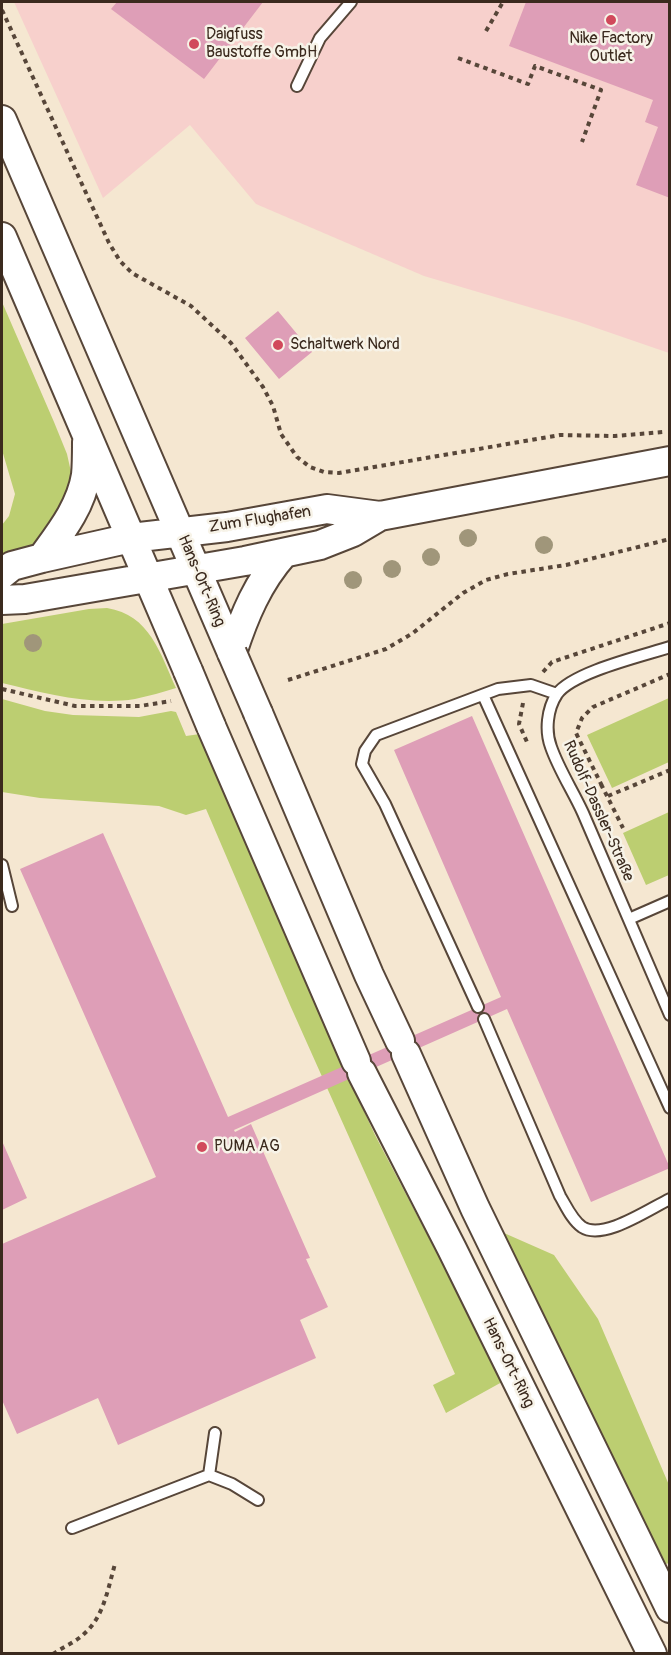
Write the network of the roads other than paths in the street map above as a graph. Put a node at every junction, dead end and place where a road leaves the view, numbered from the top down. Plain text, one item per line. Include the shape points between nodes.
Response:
1 (351, 2) edge
2 (297, 86) dead end
3 (2, 120) edge
4 (2, 237) edge
5 (87, 437) junction
6 (669, 461) edge
7 (380, 516) junction
8 (180, 532) junction
9 (131, 538) junction
10 (284, 553) junction
11 (42, 558) junction
12 (195, 570) junction
13 (2, 574) edge
14 (148, 577) junction
15 (2, 600) edge
16 (669, 647) edge
17 (232, 653) junction
18 (557, 694) junction
19 (483, 695) junction
20 (2, 865) edge
21 (669, 901) edge
22 (12, 906) dead end
23 (629, 919) junction
24 (478, 1007) dead end
25 (669, 1015) edge
26 (484, 1019) dead end
27 (669, 1108) edge
28 (669, 1199) edge
29 (215, 1433) dead end
30 (209, 1475) junction
31 (258, 1500) dead end
32 (72, 1528) dead end
33 (669, 1608) edge
34 (652, 1653) edge

1 - 2 lane via 320,38
3 - 8 main road, Hans-Ort-Ring
4 - 5 main road, Hans-Ort-Ring
5 - 9 main road, Hans-Ort-Ring
5 - 11 main road via 81,495
6 - 7 main road, Zum Flughafen
7 - 8 main road, Zum Flughafen via 327,509
7 - 10 main road, Zum Flughafen via 353,532
8 - 9 main road, Zum Flughafen
8 - 12 main road, Hans-Ort-Ring
9 - 11 main road, Zum Flughafen
9 - 14 main road, Hans-Ort-Ring
10 - 12 main road
10 - 17 main road via 260,585
11 - 13 main road, Zum Flughafen via 12,566
12 - 14 main road
12 - 17 main road, Hans-Ort-Ring
14 - 15 main road
14 - 34 main road, Hans-Ort-Ring, bridge via 359,1067
16 - 18 lane via 586,674
17 - 33 main road, Hans-Ort-Ring, bridge via 369,975 476,1208
18 - 19 lane via 531,685
18 - 23 lane, Rudolf-Dassler-Straße via 547,728 551,747
19 - 24 lane via 376,735 365,751 362,765 385,804
19 - 27 lane
20 - 22 lane
21 - 23 lane
23 - 25 lane, Rudolf-Dassler-Straße
26 - 28 lane via 560,1196 582,1227 593,1232 609,1229
29 - 30 lane
30 - 31 lane
30 - 32 lane

